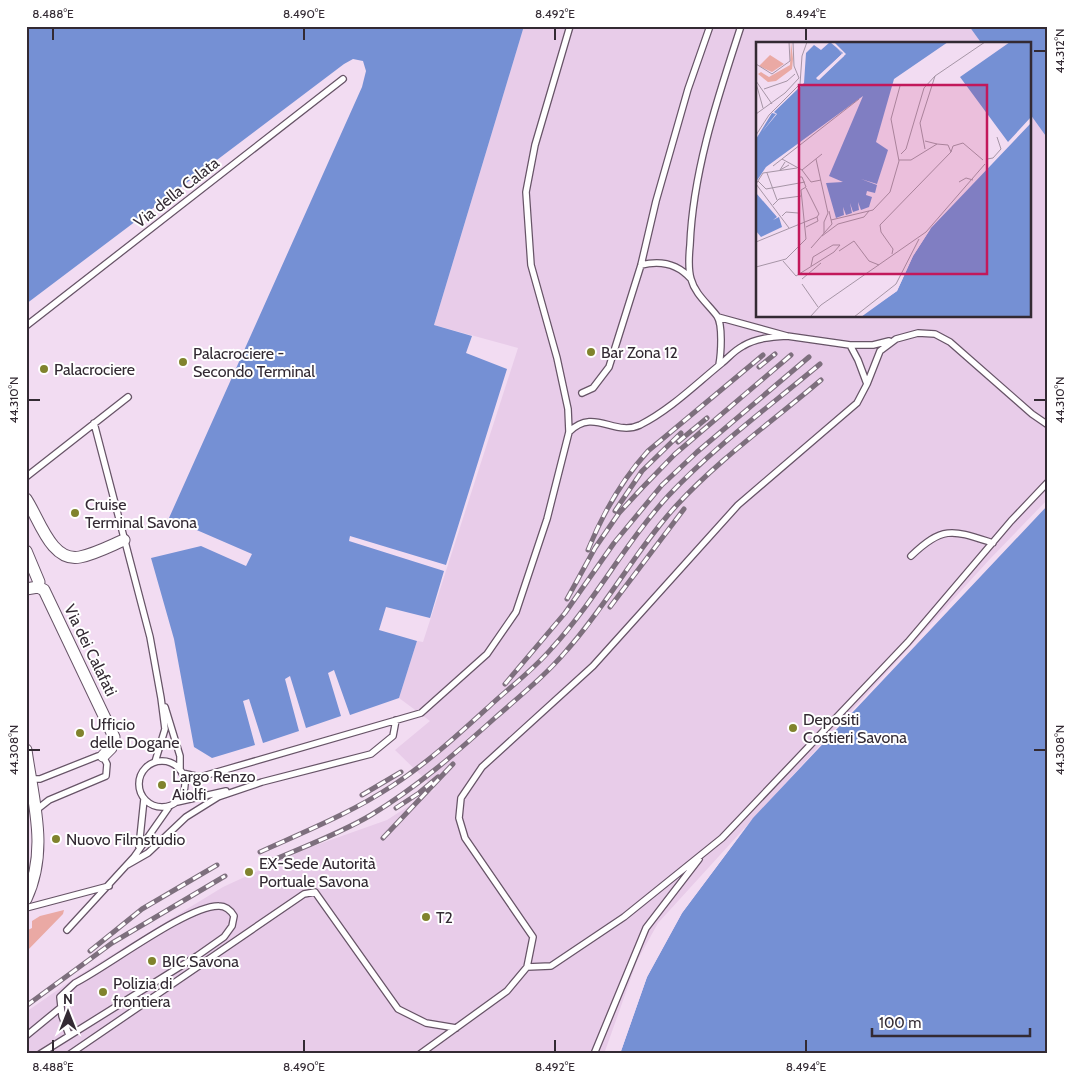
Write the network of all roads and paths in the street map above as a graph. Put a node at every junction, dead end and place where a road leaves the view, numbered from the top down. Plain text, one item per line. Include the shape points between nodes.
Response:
1 (570, 26) edge
2 (710, 26) edge
3 (741, 26) edge
4 (343, 79) dead end
5 (642, 265) junction
6 (691, 279) junction
7 (718, 317) junction
8 (26, 326) edge
9 (787, 336) junction
10 (896, 339) junction
11 (850, 345) junction
12 (719, 365) junction
13 (867, 384) junction
14 (582, 393) dead end
15 (128, 397) dead end
16 (94, 423) junction
17 (1048, 425) edge
18 (568, 432) junction
19 (26, 477) edge
20 (1048, 482) edge
21 (26, 499) edge
22 (124, 540) junction
23 (993, 542) junction
24 (26, 551) edge
25 (911, 556) dead end
26 (38, 587) junction
27 (26, 589) edge
28 (161, 698) junction
29 (396, 720) junction
30 (26, 750) edge
31 (103, 756) junction
32 (155, 762) junction
33 (181, 772) junction
34 (30, 778) junction
35 (237, 789) junction
36 (144, 799) junction
37 (177, 802) junction
38 (169, 807) junction
39 (35, 811) junction
40 (139, 849) junction
41 (705, 852) junction
42 (127, 865) junction
43 (108, 886) junction
44 (26, 898) edge
45 (26, 908) edge
46 (67, 930) dead end
47 (527, 967) junction
48 (60, 1008) junction
49 (456, 1028) junction
50 (68, 1035) junction
51 (26, 1036) edge
52 (40, 1054) edge
53 (70, 1054) edge
54 (420, 1054) edge
55 (594, 1054) edge

1 - 18 lane via 535,145 526,192 531,265 557,358
2 - 5 lane via 656,201
3 - 6 lane via 716,101 700,166 691,218
4 - 8 lane, Via della Calata
5 - 6 lane via 652,262 668,264 683,270
5 - 14 lane via 609,367 593,388
6 - 7 lane via 704,304
7 - 9 lane
7 - 12 lane via 722,351
9 - 11 lane
9 - 12 lane via 765,337 743,346
10 - 11 lane via 873,345
10 - 13 lane via 880,351
10 - 17 lane via 918,333 934,334 950,342
11 - 13 lane
12 - 18 lane via 659,415 637,426 583,422
13 - 47 lane via 857,402 738,505 593,666 482,768 461,798 459,818 465,838 533,936
15 - 16 lane
16 - 19 lane
16 - 22 lane
18 - 29 lane via 547,519 516,612 487,654 438,700 422,713
20 - 23 lane
21 - 22 street via 54,548 65,556 80,557
22 - 28 lane via 150,637
23 - 25 lane via 950,532 929,539
23 - 41 lane via 908,642
24 - 26 street via 39,582
26 - 27 street
26 - 31 street, Via dei Calafati via 44,590 114,737
28 - 32 lane via 165,729
28 - 33 lane via 172,724
29 - 33 lane via 200,777
29 - 35 lane via 393,736 372,754
30 - 34 street
31 - 34 lane via 40,779
31 - 39 lane via 106,776 49,800
32 - 33 lane via 169,762
32 - 36 lane via 140,778
33 - 37 lane via 185,789
34 - 39 street
35 - 37 lane
35 - 42 lane via 203,805 148,853
36 - 38 lane via 155,806
36 - 40 lane
37 - 38 lane
38 - 40 lane
39 - 44 street via 38,862 34,882
40 - 42 lane
41 - 47 lane via 624,917 551,966
41 - 55 lane via 646,928
42 - 43 lane
43 - 45 lane
43 - 46 lane
47 - 49 lane via 507,991
48 - 50 lane
48 - 50 lane via 60,997 75,983 189,915 217,906 224,907 234,916 224,937 211,947
48 - 51 lane
49 - 53 lane via 426,1023 398,1009 314,892 304,894
49 - 54 lane
50 - 52 lane

